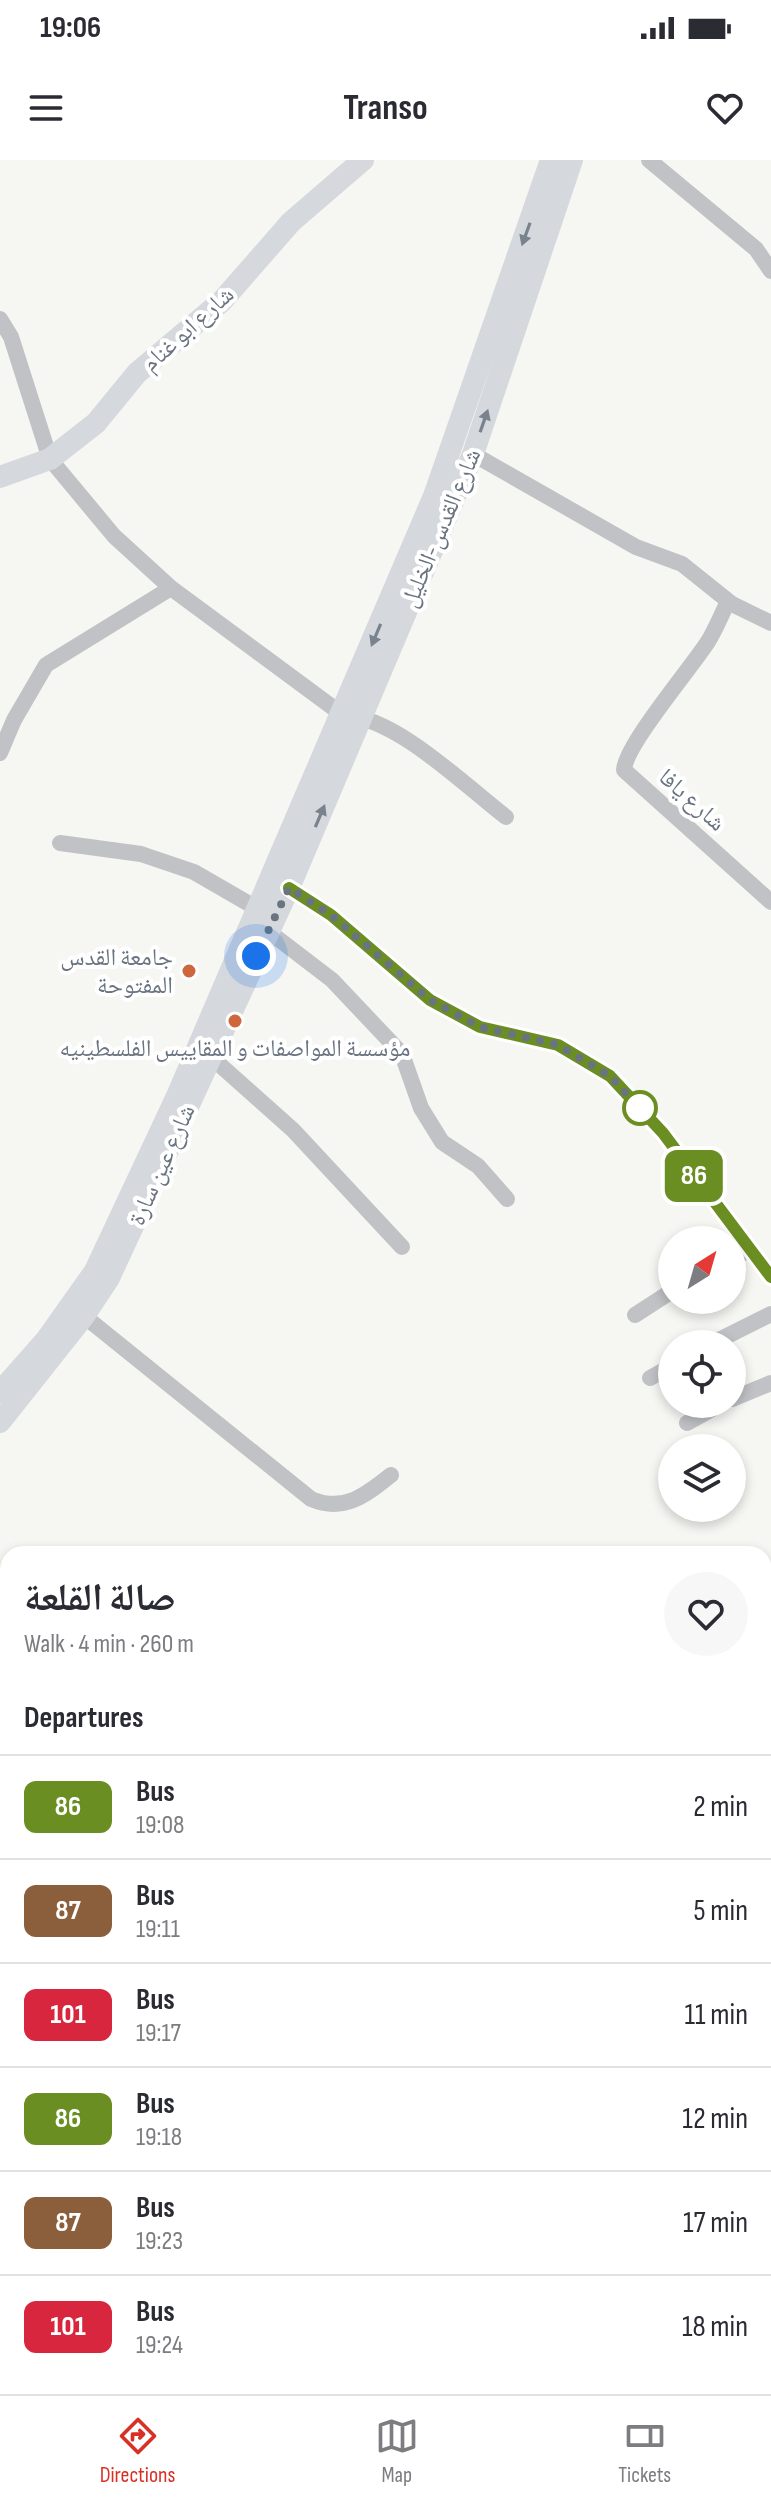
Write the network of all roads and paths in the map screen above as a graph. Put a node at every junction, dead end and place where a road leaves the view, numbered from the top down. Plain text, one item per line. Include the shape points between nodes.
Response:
1 (363, 160) edge
2 (551, 160) edge
3 (572, 160) edge
4 (649, 160) edge
5 (771, 271) edge
6 (0, 319) edge
7 (473, 454) junction
8 (50, 459) junction
9 (0, 477) edge
10 (171, 588) junction
11 (728, 601) junction
12 (771, 623) edge
13 (352, 715) junction
14 (0, 753) edge
15 (506, 817) dead end
16 (60, 843) dead end
17 (280, 884) junction
18 (771, 902) edge
19 (258, 909) junction
20 (268, 931) junction
21 (211, 1057) junction
22 (507, 1199) dead end
23 (402, 1247) dead end
24 (749, 1250) junction
25 (746, 1252) edge
26 (771, 1277) edge
27 (658, 1300) edge
28 (771, 1314) edge
29 (635, 1315) dead end
30 (84, 1316) junction
31 (739, 1330) edge
32 (658, 1374) edge
33 (650, 1378) dead end
34 (771, 1383) edge
35 (0, 1392) edge
36 (746, 1393) edge
37 (696, 1418) edge
38 (0, 1422) edge
39 (687, 1423) dead end
40 (391, 1475) dead end

1 - 8 main road, شارع ابو غنام via 291,222 222,301 137,373 96,423
2 -> 13 main road, شارع القدس-الخليل
7 -> 3 main road, شارع القدس-الخليل
4 - 5 street via 756,249
6 - 8 street via 11,337
7 - 11 street via 636,547 682,564
7 - 13 main road, شارع القدس-الخليل
8 - 9 main road, شارع ابو غنام
8 - 10 street via 114,536
10 - 13 street
10 - 14 street via 46,665
11 - 12 street
11 - 18 street, شارع يافا via 710,639 624,770
13 - 15 street via 390,727
13 - 17 main road, شارع القدس-الخليل
16 - 19 street via 154,858 194,872
17 - 19 main road, شارع عين سارة
17 - 20 main road, شارع عين سارة
17 - 24 street via 331,915 430,1000 480,1027 558,1045 610,1076 663,1133
19 - 35 main road, شارع عين سارة via 95,1271 46,1340
20 - 21 main road, شارع عين سارة
20 - 22 street via 332,980 402,1054 421,1108 442,1142 478,1166
21 - 23 street via 293,1130
21 - 30 main road, شارع عين سارة via 128,1241
24 - 25 street
24 - 26 street
27 - 29 street
28 - 31 street
30 - 38 main road, شارع عين سارة
30 - 40 street via 311,1499 347,1503
32 - 33 street
34 - 36 street
37 - 39 street

